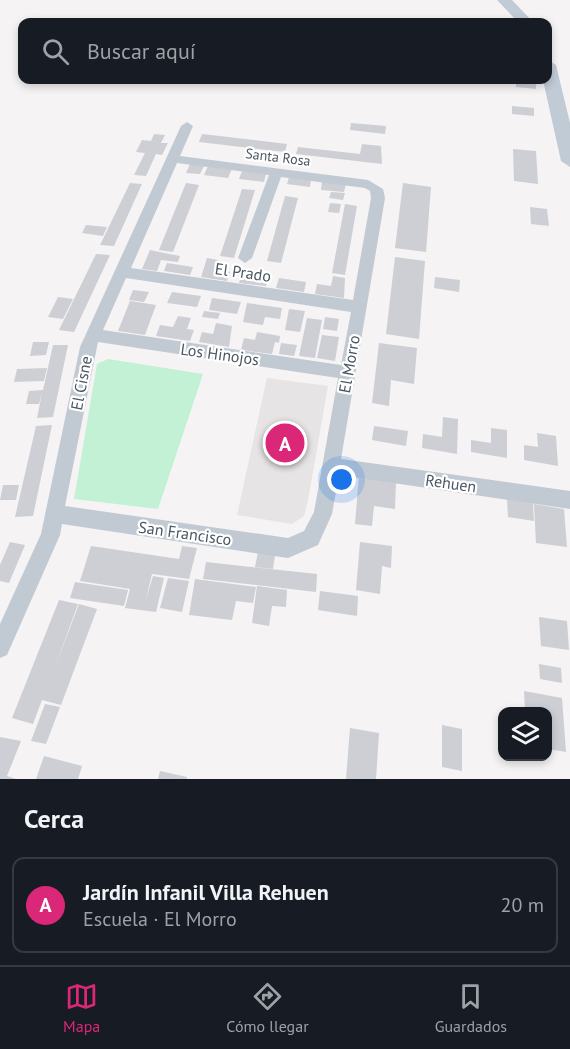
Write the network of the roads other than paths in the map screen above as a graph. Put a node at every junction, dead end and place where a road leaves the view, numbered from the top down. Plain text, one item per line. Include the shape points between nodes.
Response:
1 (504, 0) edge
2 (522, 18) edge
3 (552, 82) edge
4 (187, 126) dead end
5 (174, 159) junction
6 (570, 161) edge
7 (277, 171) junction
8 (376, 189) joint
9 (245, 258) dead end
10 (121, 272) junction
11 (359, 307) junction
12 (93, 335) junction
13 (348, 373) junction
14 (333, 466) junction
15 (570, 500) edge
16 (56, 514) junction
17 (312, 538) joint
18 (0, 648) edge

1 - 2 street
3 - 6 street
4 - 5 street, El Cisne
5 - 7 street, Santa Rosa
5 - 10 street, El Cisne
7 - 8 street, Santa Rosa via 368,184
7 - 9 street
8 - 11 street, El Morro via 378,198
10 - 11 street, El Prado
10 - 12 street, El Cisne
11 - 13 street, El Morro
12 - 13 street, Los Hinojos
12 - 16 street, El Cisne
13 - 14 street, El Morro
14 - 15 street, Rehuen
14 - 17 street, El Morro via 323,514
16 - 17 street, San Francisco via 288,548
16 - 18 street, El Cisne

